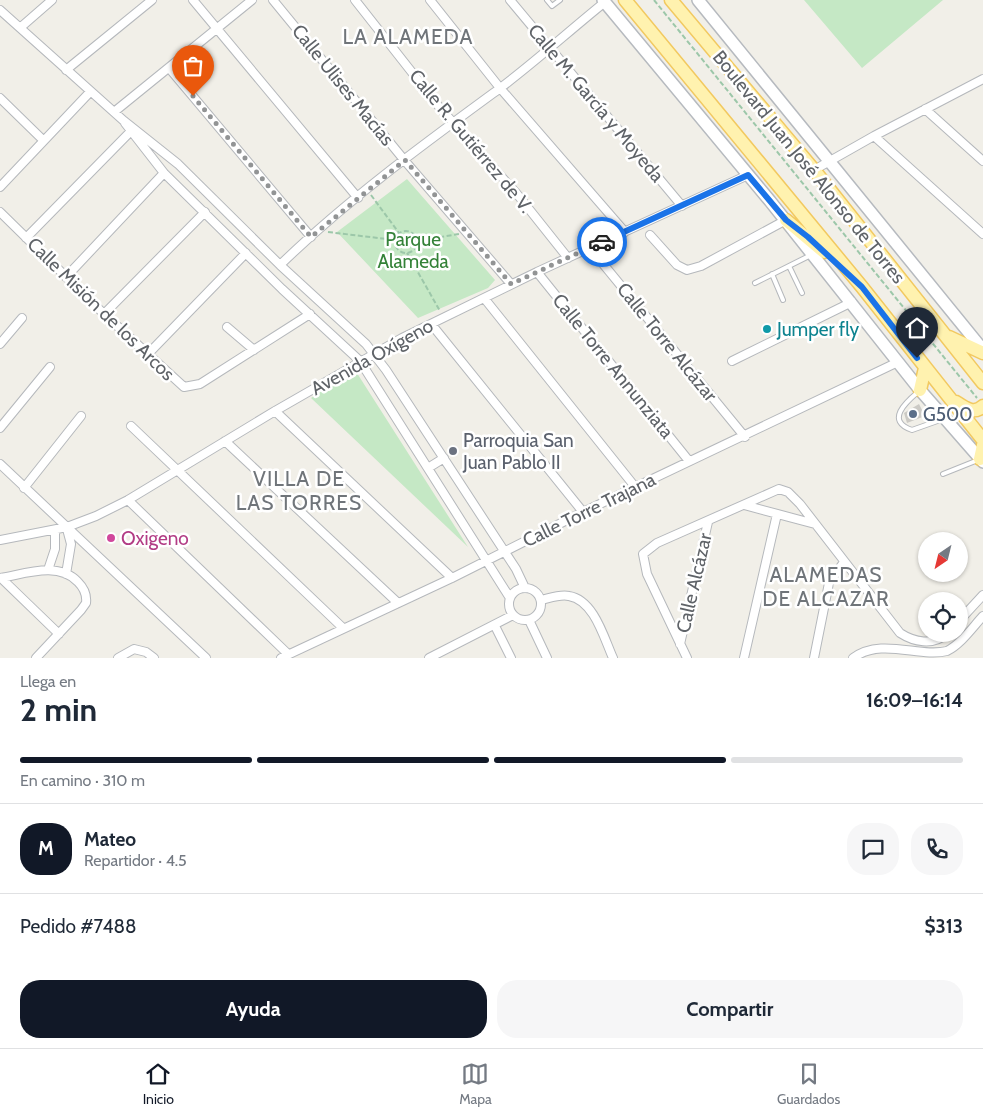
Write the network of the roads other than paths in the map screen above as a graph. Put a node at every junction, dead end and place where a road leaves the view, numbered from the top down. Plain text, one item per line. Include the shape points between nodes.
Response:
1 (52, 0) edge
2 (152, 0) edge
3 (193, 0) edge
4 (252, 0) edge
5 (273, 0) edge
6 (355, 0) edge
7 (430, 0) edge
8 (510, 0) edge
9 (548, 0) edge
10 (560, 0) edge
11 (625, 0) edge
12 (698, 0) edge
13 (604, 1) edge
14 (676, 2) edge
15 (0, 10) edge
16 (20, 27) junction
17 (216, 30) junction
18 (549, 48) junction
19 (169, 68) junction
20 (66, 70) junction
21 (756, 70) junction
22 (982, 82) edge
23 (741, 83) junction
24 (500, 88) junction
25 (90, 92) junction
26 (0, 98) edge
27 (925, 109) junction
28 (114, 112) junction
29 (452, 122) junction
30 (801, 128) junction
31 (132, 130) junction
32 (874, 136) junction
33 (788, 139) junction
34 (43, 140) junction
35 (405, 160) junction
36 (828, 162) junction
37 (983, 162) edge
38 (814, 170) junction
39 (164, 173) junction
40 (748, 175) junction
41 (0, 187) edge
42 (358, 198) junction
43 (682, 206) junction
44 (0, 212) edge
45 (205, 212) junction
46 (786, 220) junction
47 (625, 232) junction
48 (983, 234) edge
49 (650, 235) dead end
50 (311, 237) junction
51 (26, 238) junction
52 (590, 248) junction
53 (246, 254) junction
54 (813, 254) junction
55 (568, 258) junction
56 (280, 265) junction
57 (789, 266) junction
58 (537, 272) junction
59 (772, 274) junction
60 (66, 277) junction
61 (755, 283) dead end
62 (511, 284) junction
63 (862, 287) junction
64 (802, 293) dead end
65 (484, 298) junction
66 (783, 300) dead end
67 (852, 302) junction
68 (104, 314) junction
69 (310, 314) junction
70 (22, 318) dead end
71 (432, 325) junction
72 (227, 327) dead end
73 (947, 336) junction
74 (0, 344) edge
75 (254, 350) junction
76 (983, 351) edge
77 (374, 353) junction
78 (147, 355) junction
79 (732, 361) dead end
80 (360, 362) junction
81 (898, 362) junction
82 (50, 368) dead end
83 (925, 368) junction
84 (982, 384) edge
85 (920, 390) junction
86 (943, 390) junction
87 (983, 405) edge
88 (275, 410) junction
89 (82, 416) dead end
90 (945, 419) junction
91 (131, 426) dead end
92 (0, 428) edge
93 (745, 437) junction
94 (983, 440) edge
95 (225, 441) junction
96 (983, 445) edge
97 (444, 458) junction
98 (982, 460) edge
99 (690, 461) junction
100 (0, 464) edge
101 (428, 468) junction
102 (179, 470) junction
103 (943, 474) dead end
104 (24, 488) junction
105 (636, 488) junction
106 (128, 500) junction
107 (744, 505) junction
108 (583, 512) junction
109 (777, 514) junction
110 (708, 522) junction
111 (815, 524) junction
112 (67, 527) junction
113 (55, 530) junction
114 (0, 540) edge
115 (504, 552) junction
116 (487, 561) junction
117 (844, 562) junction
118 (48, 570) junction
119 (66, 574) junction
120 (1, 578) edge
121 (452, 578) junction
122 (526, 588) junction
123 (983, 595) edge
124 (510, 598) junction
125 (542, 600) junction
126 (398, 603) junction
127 (968, 611) edge
128 (514, 615) junction
129 (983, 616) edge
130 (529, 620) junction
131 (495, 626) junction
132 (343, 628) junction
133 (59, 634) junction
134 (918, 640) edge
135 (951, 642) edge
136 (680, 644) junction
137 (954, 646) junction
138 (442, 655) edge
139 (284, 656) edge
140 (203, 657) edge
141 (36, 658) edge
142 (118, 658) edge
143 (154, 658) edge
144 (429, 658) edge
145 (510, 658) edge
146 (547, 658) edge
147 (613, 658) edge
148 (687, 658) edge
149 (744, 658) edge
150 (814, 658) edge
151 (853, 658) edge

1 - 16 street
2 - 20 street
3 - 17 street
4 - 17 street
5 - 35 street, Calle Ulises Macías
6 - 29 street, Calle R. Gutiérrez de V.
7 - 24 street
8 - 18 street, Calle M. García y Moyeda
9 - 10 lane via 552,6
11 - 63 main road, Boulevard Juan José Alonso de Torres
12 - 21 street, Boulevard Juan José Alonso de Torres
13 - 18 street
13 - 40 street
14 - 23 main road, Boulevard Juan José Alonso de Torres
15 - 16 street
16 - 20 street
17 - 19 street
17 - 42 street
18 - 24 street
18 - 43 street, Calle M. García y Moyeda
19 - 28 street
19 - 50 street
20 - 25 street
21 - 23 street
21 - 30 street, Boulevard Juan José Alonso de Torres
22 - 27 street
23 - 33 main road, Boulevard Juan José Alonso de Torres
24 - 29 street
24 - 47 street
25 - 28 street
25 - 34 street
26 - 34 street
27 - 32 street
27 - 37 street
28 - 31 street
29 - 35 street
29 - 55 street, Calle R. Gutiérrez de V.
30 - 33 street
30 - 36 street, Boulevard Juan José Alonso de Torres
31 - 39 street
31 - 51 street
31 - 56 street via 178,164
32 - 36 street
32 - 48 street
33 - 38 main road, Boulevard Juan José Alonso de Torres
34 - 41 street
35 - 42 street
35 - 62 street, Calle Ulises Macías
36 - 38 street
36 - 76 street, Boulevard Juan José Alonso de Torres
38 - 73 main road, Boulevard Juan José Alonso de Torres
39 - 45 street
39 - 60 street
40 - 43 street, Avenida Oxígeno
40 - 46 street
42 - 50 street
43 - 47 street, Avenida Oxígeno
44 - 51 street, Calle Misión de los Arcos
45 - 53 street
45 - 68 street
46 - 49 street via 701,266 687,270 677,265
46 - 54 street
46 - 63 main road
47 - 52 street, Avenida Oxígeno
50 - 56 street
51 - 60 street, Calle Misión de los Arcos
52 - 55 street, Avenida Oxígeno
52 - 93 street, Calle Torre Alcázar
53 - 69 street
53 - 78 street
54 - 57 lane
54 - 67 street
55 - 58 street, Avenida Oxígeno
56 - 77 street
57 - 59 lane
57 - 64 lane
58 - 62 street, Avenida Oxígeno
58 - 99 street, Calle Torre Annunziata
59 - 61 lane
59 - 66 lane
60 - 68 street, Calle Misión de los Arcos
62 - 65 street, Avenida Oxígeno
63 - 83 main road, Boulevard Juan José Alonso de Torres
65 - 71 street, Avenida Oxígeno
65 - 105 street
67 - 79 street
67 - 81 street
68 - 78 street, Calle Misión de los Arcos
69 - 75 street, Calle Misión de los Arcos
69 - 80 street
70 - 74 street
71 - 77 street, Avenida Oxígeno
71 - 108 street
72 - 75 street
73 - 76 main road
73 - 84 main road, Boulevard Juan José Alonso de Torres
75 - 78 street, Calle Misión de los Arcos via 200,384 188,388 174,380
77 - 80 street, Avenida Oxígeno
77 - 97 street
80 - 88 street, Avenida Oxígeno
80 - 101 street
81 - 85 street
81 - 93 street, Calle Torre Trajana
82 - 92 street
83 - 85 main road
83 - 86 main road, Boulevard Juan José Alonso de Torres
85 - 90 street
85 - 90 lane via 900,408 899,416 905,427 912,430
86 - 87 main road via 968,409 976,411
86 - 94 main road, Boulevard Juan José Alonso de Torres
88 - 95 street, Avenida Oxígeno
88 - 121 street
89 - 104 street
90 - 98 street
91 - 102 street
93 - 99 street, Calle Torre Trajana
95 - 102 street, Avenida Oxígeno
95 - 126 street
96 - 98 main road
97 - 101 street
97 - 115 street
98 - 103 lane
99 - 105 street, Calle Torre Trajana
100 - 104 street
101 - 116 street
102 - 106 street, Avenida Oxígeno
102 - 132 street
104 - 112 street
105 - 108 street, Calle Torre Trajana
106 - 112 street, Avenida Oxígeno
106 - 139 street
107 - 109 street
107 - 110 street, Calle Alcázar
107 - 111 street, Calle Alcázar via 766,493 783,489 795,498
108 - 115 street, Calle Torre Trajana
109 - 111 street
109 - 149 street
110 - 136 street, Calle Alcázar
110 - 136 street, Calle Alcázar via 657,543 643,554 647,574
111 - 117 street, Calle Alcázar
112 - 113 street, Avenida Oxígeno
112 - 119 street via 71,544
112 - 140 street
113 - 114 street, Avenida Oxígeno
113 - 118 street via 55,549
115 - 116 street, Calle Torre Trajana
115 - 122 street
116 - 121 street, Calle Torre Trajana
116 - 124 street
117 - 134 street, Calle Alcázar via 900,633
117 - 150 street via 829,583
118 - 119 street
118 - 120 street
119 - 133 street via 84,590 86,603
120 - 133 street
121 - 126 street, Calle Torre Trajana
122 - 124 street via 516,591
122 - 125 street via 536,591
123 - 127 street
124 - 128 street
125 - 130 street via 539,613
125 - 147 street via 567,595 582,602 595,619
126 - 132 street, Calle Torre Trajana
128 - 130 street via 518,619
128 - 131 street
129 - 137 street
130 - 146 street
131 - 138 street
131 - 145 street
132 - 139 street, Calle Torre Trajana
133 - 141 street
135 - 137 street
136 - 148 street, Calle Alcázar
137 - 151 street via 937,654 870,650
138 - 144 street
142 - 143 street via 134,649

